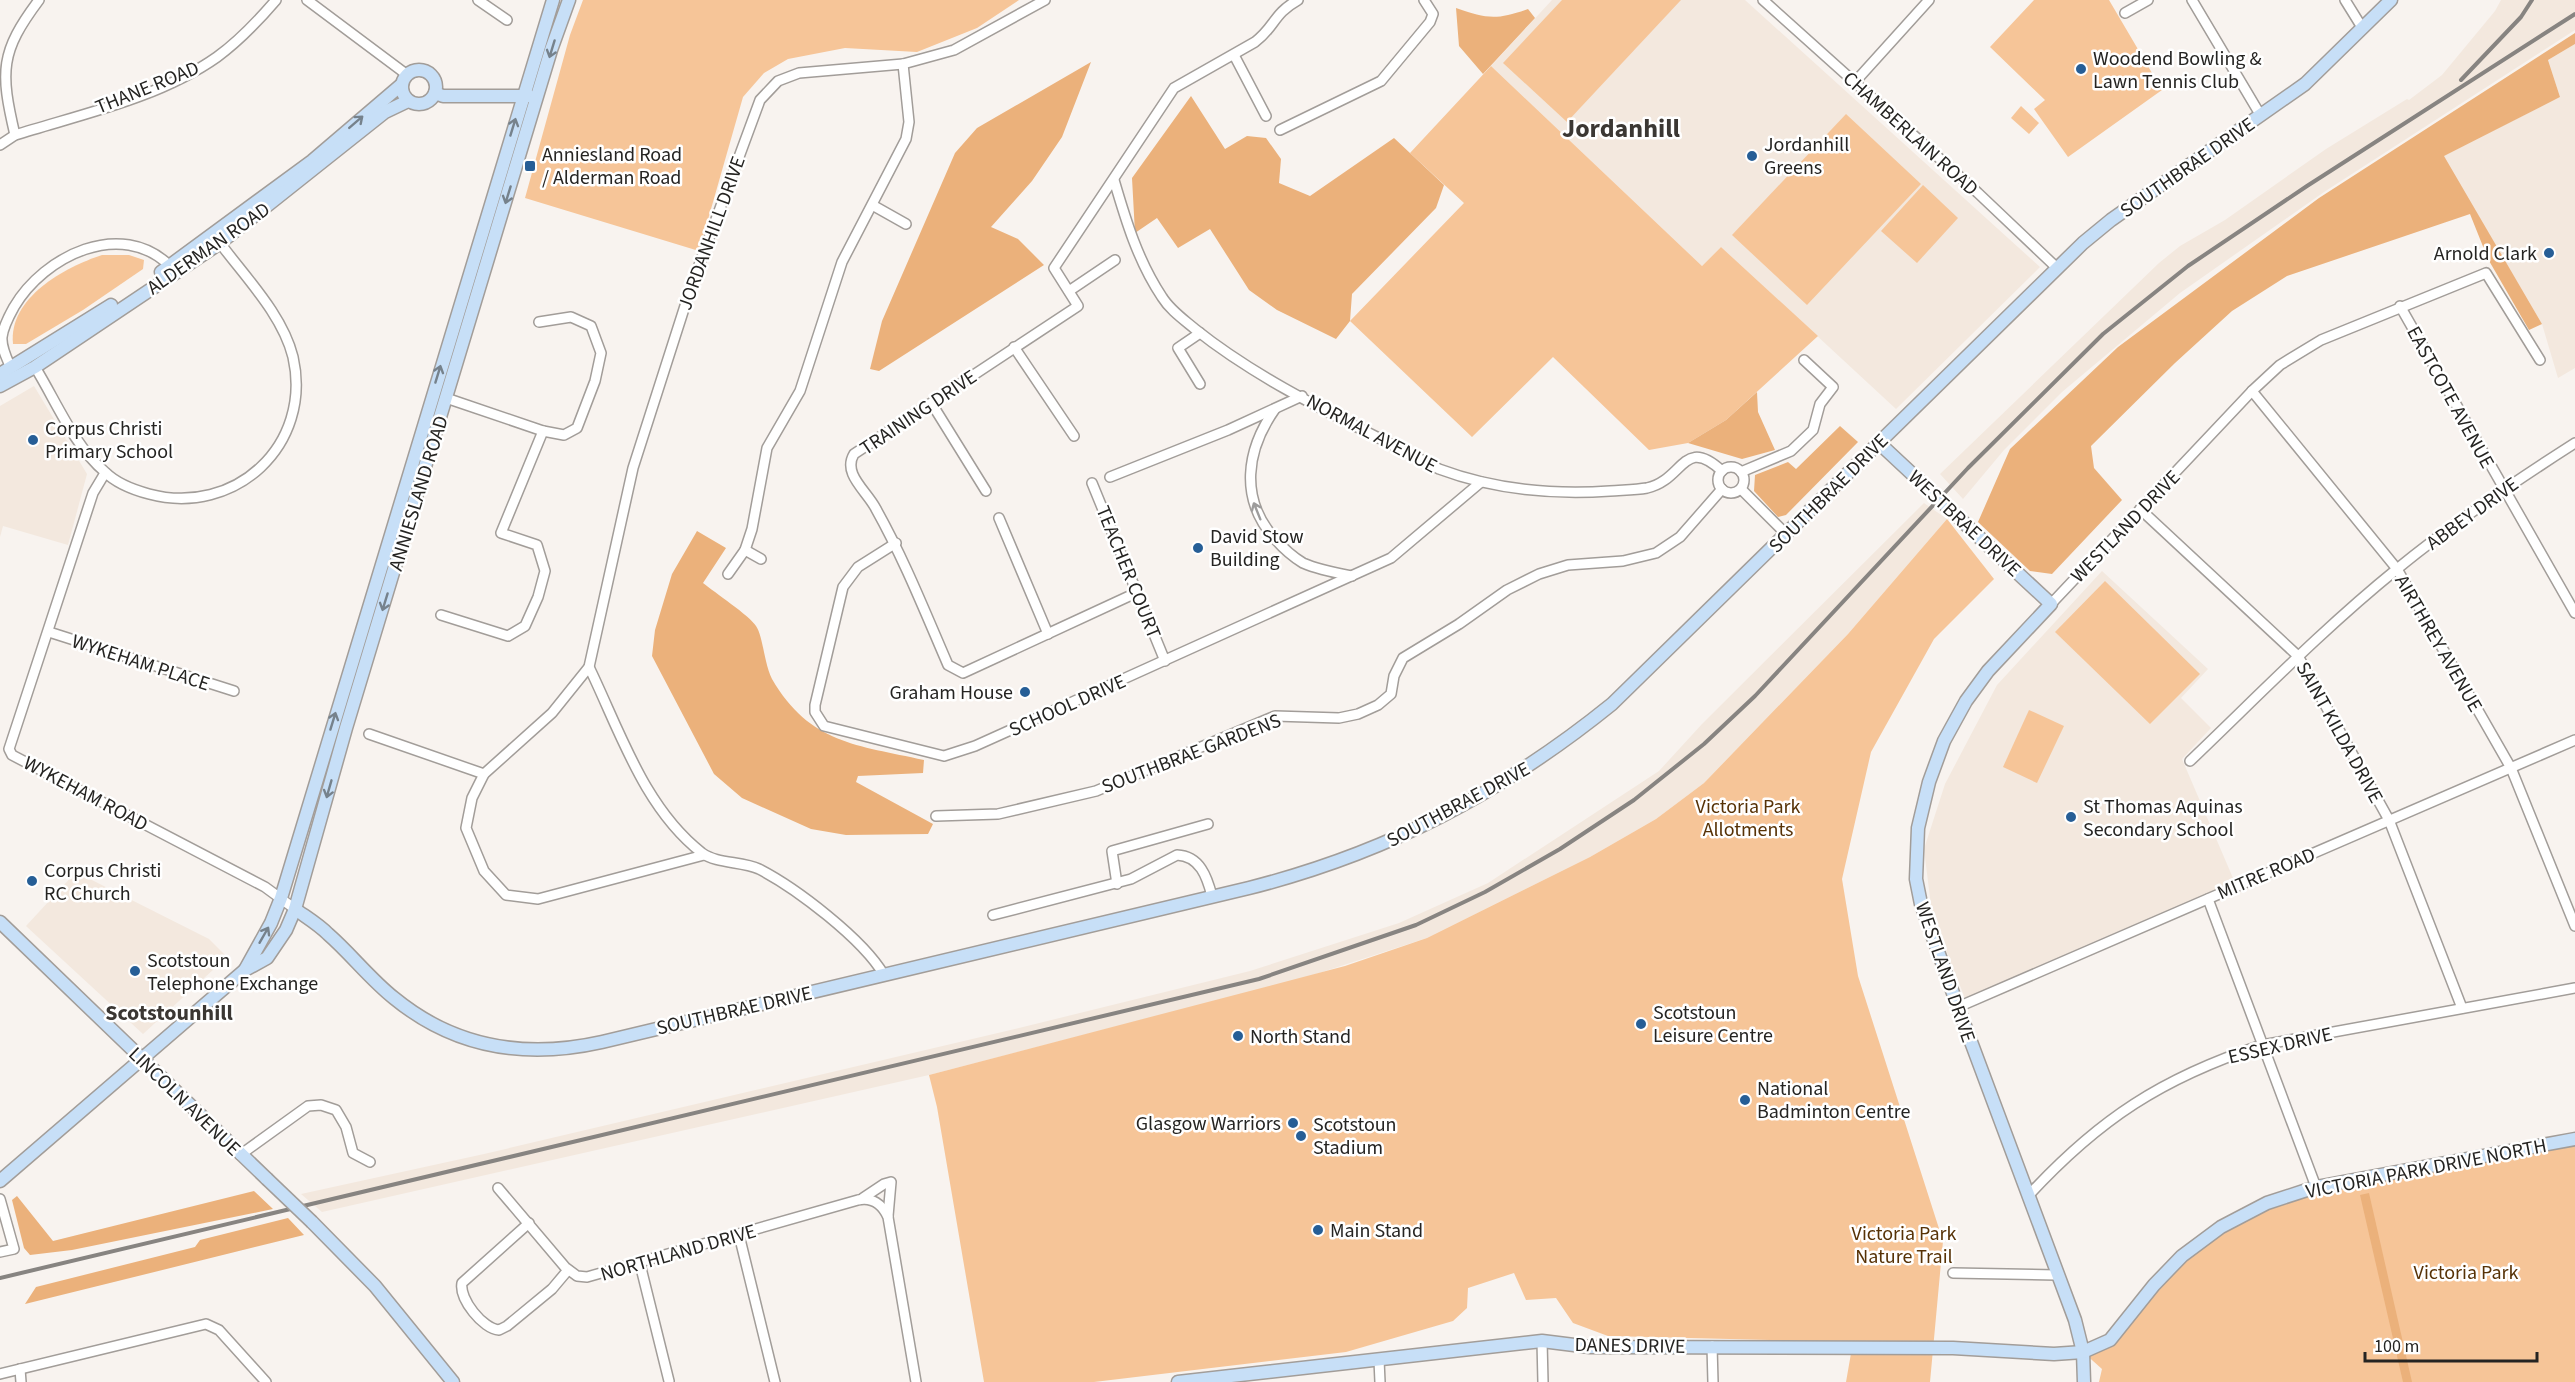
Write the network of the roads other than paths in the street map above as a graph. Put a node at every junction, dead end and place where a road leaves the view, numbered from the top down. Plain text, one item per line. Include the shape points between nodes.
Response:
1 (39, 0) edge
2 (276, 0) edge
3 (307, 0) edge
4 (477, 0) edge
5 (553, 0) edge
6 (569, 0) edge
7 (1045, 0) edge
8 (1298, 0) edge
9 (1424, 0) edge
10 (1763, 0) edge
11 (1929, 0) edge
12 (2148, 0) edge
13 (2192, 0) edge
14 (2346, 0) edge
15 (2391, 0) edge
16 (2125, 13) dead end
17 (507, 20) dead end
18 (2363, 29) junction
19 (1234, 55) junction
20 (903, 64) junction
21 (404, 80) junction
22 (1854, 83) junction
23 (435, 93) junction
24 (522, 94) junction
25 (538, 99) junction
26 (408, 101) junction
27 (1266, 116) dead end
28 (2261, 116) junction
29 (1280, 130) dead end
30 (15, 135) junction
31 (0, 145) edge
32 (1114, 180) junction
33 (873, 206) junction
34 (906, 224) dead end
35 (217, 239) junction
36 (1114, 260) dead end
37 (170, 266) junction
38 (2056, 268) junction
39 (1069, 291) junction
40 (2400, 306) junction
41 (539, 322) dead end
42 (1200, 333) junction
43 (1014, 346) junction
44 (1804, 360) dead end
45 (2540, 360) dead end
46 (35, 367) junction
47 (5, 371) edge
48 (1200, 384) dead end
49 (0, 386) edge
50 (2252, 390) junction
51 (1302, 396) junction
52 (447, 399) junction
53 (932, 404) junction
54 (1275, 409) junction
55 (543, 431) junction
56 (1074, 436) dead end
57 (2575, 442) edge
58 (1879, 443) junction
59 (1722, 471) junction
60 (105, 472) junction
61 (1741, 472) junction
62 (1110, 477) dead end
63 (1092, 483) dead end
64 (1481, 483) junction
65 (1722, 489) junction
66 (1740, 489) junction
67 (2502, 489) junction
68 (986, 490) dead end
69 (402, 496) junction
70 (416, 499) junction
71 (2140, 509) junction
72 (999, 518) dead end
73 (1787, 535) junction
74 (896, 543) junction
75 (745, 550) junction
76 (761, 559) dead end
77 (2397, 569) junction
78 (728, 574) dead end
79 (1352, 576) junction
80 (1138, 592) junction
81 (2572, 600) edge
82 (2051, 604) junction
83 (2575, 612) edge
84 (441, 615) dead end
85 (49, 632) junction
86 (1048, 634) junction
87 (2298, 656) junction
88 (1165, 661) junction
89 (590, 667) junction
90 (234, 692) dead end
91 (369, 734) dead end
92 (2575, 740) edge
93 (2190, 761) dead end
94 (2511, 768) junction
95 (484, 774) junction
96 (936, 816) dead end
97 (2389, 820) junction
98 (1208, 824) dead end
99 (704, 855) junction
100 (1116, 884) junction
101 (1212, 896) junction
102 (280, 898) junction
103 (2208, 899) junction
104 (295, 909) junction
105 (993, 915) dead end
106 (0, 922) edge
107 (2575, 927) edge
108 (245, 970) junction
109 (884, 975) junction
110 (2575, 988) edge
111 (1958, 1007) junction
112 (2462, 1008) junction
113 (2262, 1046) junction
114 (142, 1060) junction
115 (2575, 1139) edge
116 (240, 1155) junction
117 (370, 1162) dead end
118 (0, 1181) edge
119 (2316, 1187) junction
120 (498, 1188) dead end
121 (2028, 1196) junction
122 (0, 1199) edge
123 (858, 1200) junction
124 (888, 1217) junction
125 (528, 1223) junction
126 (739, 1235) junction
127 (0, 1252) edge
128 (640, 1264) junction
129 (568, 1270) junction
130 (1953, 1273) dead end
131 (2056, 1275) junction
132 (1542, 1341) junction
133 (1712, 1346) junction
134 (2084, 1352) junction
135 (1379, 1360) junction
136 (20, 1369) junction
137 (0, 1374) edge
138 (1216, 1379) edge
139 (669, 1381) edge
140 (21, 1382) edge
141 (266, 1382) edge
142 (453, 1382) edge
143 (775, 1382) edge
144 (916, 1382) edge
145 (1178, 1382) edge
146 (1380, 1382) edge
147 (1544, 1382) edge
148 (1713, 1382) edge
149 (2084, 1382) edge

1 - 30 street via 14,26 3,56 2,90
2 - 30 street, THANE ROAD via 248,31 189,74
3 - 21 street
4 - 17 street
5 - 24 street, ANNIESLAND ROAD
6 -> 25 street, ANNIESLAND ROAD
7 - 20 street, JORDANHILL DRIVE via 954,50
8 - 19 street via 1277,14 1267,33
9 - 29 street via 1433,14 1430,22 1388,75
10 - 22 street, CHAMBERLAIN ROAD
11 - 22 street
12 - 16 street
13 - 28 street
14 - 18 street
15 - 18 street, SOUTHBRAE DRIVE
18 - 28 street, SOUTHBRAE DRIVE via 2305,84
19 - 27 street
19 - 32 street via 1174,88
20 - 33 street via 909,122 906,139
20 - 89 street, JORDANHILL DRIVE via 799,73 778,81 760,100 691,286 633,468
21 - 23 street via 417,69 428,72 435,81
21 - 26 street via 402,91
35 -> 21 street, ALDERMAN ROAD
22 - 38 street, CHAMBERLAIN ROAD
23 - 24 street, ALDERMAN ROAD
23 - 26 street, ALDERMAN ROAD via 423,104
24 - 25 street, ALDERMAN ROAD
69 -> 24 street, ANNIESLAND ROAD
25 -> 52 street, ANNIESLAND ROAD
26 - 35 street, ALDERMAN ROAD via 385,112
28 - 38 street, SOUTHBRAE DRIVE via 2110,220
30 - 31 street, THANE ROAD
32 - 39 street via 1054,268
32 - 42 street, NORMAL AVENUE via 1138,255 1163,299
33 - 34 street
33 - 75 street via 842,262 800,391 766,448
35 - 37 street, ALDERMAN ROAD
35 - 46 street, ALDERMAN ROAD
35 - 60 street via 267,305 288,342 295,400 284,437 253,475 224,492 163,498 141,492
36 - 39 street
37 - 47 street, ALDERMAN ROAD
37 - 47 street, ALDERMAN ROAD via 150,250 119,245 87,248 59,261 36,278 10,314 2,338
38 - 58 street, SOUTHBRAE DRIVE
39 - 43 street, TRAINING DRIVE via 1078,306
40 - 45 street, WESTLAND DRIVE via 2486,273
40 - 50 street, WESTLAND DRIVE via 2321,340 2280,364
40 - 67 street, EASTCOTE AVENUE
41 - 55 street via 571,317 591,326 601,352 595,381 577,428 564,435
42 - 48 street via 1178,348
42 - 51 street, NORMAL AVENUE
43 - 53 street, TRAINING DRIVE
43 - 56 street
44 - 61 street via 1833,387 1820,404 1813,430 1791,451
46 - 49 street, ALDERMAN ROAD
46 - 60 street via 82,446
50 - 71 street, WESTLAND DRIVE
50 - 77 street, AIRTHREY AVENUE
51 - 54 street
51 - 64 street, NORMAL AVENUE via 1439,469
52 - 55 street
52 - 70 street, ANNIESLAND ROAD
53 - 68 street
53 - 74 street, TRAINING DRIVE via 854,454 849,462 849,470
54 - 62 street
79 -> 54 street via 1302,562 1269,532 1254,507 1252,452
55 - 84 street via 501,533 537,545 545,572 525,626 508,636
57 - 67 street, ABBEY DRIVE
58 - 73 street, SOUTHBRAE DRIVE
58 - 82 street, WESTBRAE DRIVE, bridge
59 - 61 street via 1734,468
59 - 64 street, NORMAL AVENUE via 1708,458 1696,456 1661,484 1646,488 1574,493
59 - 65 street
60 - 85 street, WYKEHAM ROAD via 93,494
61 - 66 street via 1744,482
63 - 80 street, TEACHER COURT
64 - 79 street, SCHOOL DRIVE via 1390,558
65 - 66 street via 1730,493
65 - 96 street, SOUTHBRAE GARDENS via 1680,537 1656,553 1623,561 1568,565 1507,590 1403,658 1391,694 1358,714 1329,718 1275,716 1096,791 998,814
66 - 73 street
67 - 77 street, ABBEY DRIVE
67 - 81 street, EASTCOTE AVENUE
69 - 70 street
102 -> 69 street, ANNIESLAND ROAD
70 -> 104 street, ANNIESLAND ROAD
71 - 82 street, WESTLAND DRIVE
71 - 87 street, SAINT KILDA DRIVE
72 - 86 street
73 - 101 street, SOUTHBRAE DRIVE via 1632,686 1527,769 1438,819 1370,850 1302,873
74 - 86 street, TRAINING DRIVE via 948,665 954,670 963,673
74 - 88 street, SCHOOL DRIVE via 858,567 843,587 815,705 824,726 944,756 975,746
75 - 76 street
75 - 78 street
77 - 87 street, ABBEY DRIVE
77 - 94 street, AIRTHREY AVENUE
79 - 88 street, SCHOOL DRIVE
80 - 86 street, TRAINING DRIVE
80 - 88 street, TEACHER COURT
81 - 83 street, EASTCOTE AVENUE
82 - 111 street, WESTLAND DRIVE via 1988,671 1966,701 1944,741 1918,828 1916,879 1921,904
85 - 90 street, WYKEHAM PLACE
85 - 102 street, WYKEHAM ROAD via 9,749 12,755
87 - 93 street, ABBEY DRIVE
87 - 97 street, SAINT KILDA DRIVE
89 - 95 street via 552,713
89 - 99 street via 641,778 668,821
91 - 95 street
92 - 94 street, MITRE ROAD
94 - 97 street, MITRE ROAD
94 - 107 street, AIRTHREY AVENUE
95 - 99 street via 472,798 466,828 483,871 506,895 538,899
97 - 103 street, MITRE ROAD
97 - 112 street, SAINT KILDA DRIVE
98 - 100 street via 1112,851
99 - 109 street via 757,868 801,895 845,933
100 - 101 street via 1178,855 1186,855 1201,867
100 - 105 street
101 - 109 street, SOUTHBRAE DRIVE
102 - 104 street, WYKEHAM ROAD
108 -> 102 street, ANNIESLAND ROAD
103 - 111 street, MITRE ROAD
103 - 113 street
104 - 108 street, ANNIESLAND ROAD via 267,958
104 - 109 street, SOUTHBRAE DRIVE via 323,929 384,990 418,1016 473,1040 519,1050 570,1049
106 - 114 street, LINCOLN AVENUE
108 - 114 street, ANNIESLAND ROAD
110 - 112 street, ESSEX DRIVE
111 - 121 street, WESTLAND DRIVE
112 - 113 street, ESSEX DRIVE
113 - 119 street
113 - 121 street, ESSEX DRIVE via 2214,1061 2126,1108 2078,1144
114 - 116 street, LINCOLN AVENUE
114 - 118 street, ANNIESLAND ROAD
115 - 119 street, VICTORIA PARK DRIVE NORTH
116 - 117 street via 314,1104 336,1110 346,1127 353,1153
116 - 142 street, LINCOLN AVENUE, bridge via 381,1293
119 - 134 street, VICTORIA PARK DRIVE NORTH via 2267,1203 2221,1227 2182,1256 2110,1340
120 - 125 street
121 - 131 street, WESTLAND DRIVE
122 - 127 street via 14,1249
123 - 124 street via 877,1202
123 - 124 street, NORTHLAND DRIVE via 891,1182
123 - 126 street, NORTHLAND DRIVE
124 - 144 street, NORTHLAND DRIVE
125 - 129 street
125 - 129 street via 462,1283 464,1298 486,1325 499,1330 507,1326 552,1289
126 - 128 street, NORTHLAND DRIVE
126 - 143 street
128 - 129 street, NORTHLAND DRIVE via 591,1277
128 - 139 street
130 - 131 street
131 - 134 street, WESTLAND DRIVE
132 - 133 street, DANES DRIVE via 1590,1347
132 - 135 street, DANES DRIVE
132 - 147 street
133 - 134 street, DANES DRIVE
133 - 148 street
134 - 149 street, WESTLAND DRIVE
135 - 138 street, DANES DRIVE
135 - 146 street
136 - 137 street
136 - 140 street
136 - 141 street via 206,1324 219,1330
138 - 145 street, DANES DRIVE

